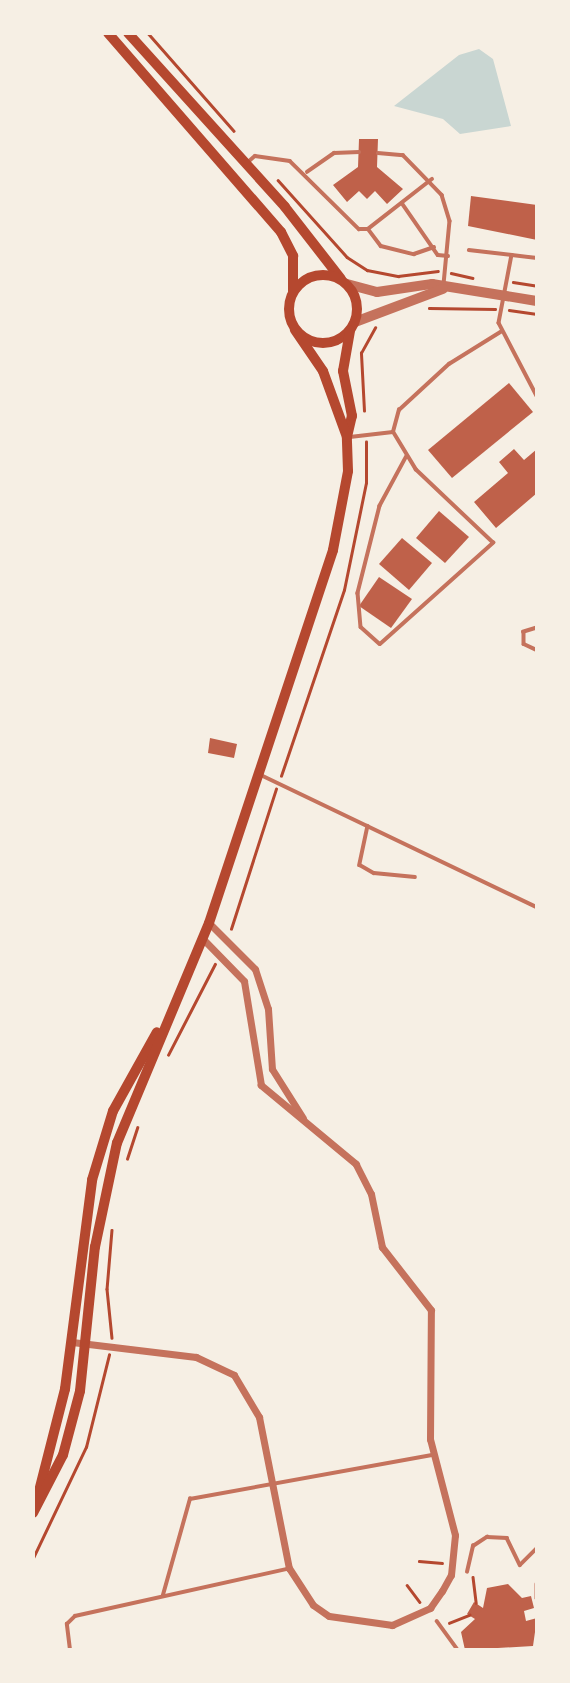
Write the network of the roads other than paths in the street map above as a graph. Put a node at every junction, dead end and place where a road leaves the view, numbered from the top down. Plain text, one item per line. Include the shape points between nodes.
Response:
1 (108, 33) edge
2 (128, 33) edge
3 (359, 152) dead end
4 (378, 153) dead end
5 (246, 164) junction
6 (306, 172) junction
7 (432, 179) junction
8 (402, 203) junction
9 (369, 229) junction
10 (434, 247) junction
11 (469, 250) dead end
12 (512, 255) junction
13 (448, 256) junction
14 (537, 258) edge
15 (344, 281) junction
16 (443, 289) junction
17 (293, 291) junction
18 (505, 297) junction
19 (537, 301) edge
20 (353, 326) junction
21 (295, 330) junction
22 (502, 331) junction
23 (537, 396) edge
24 (393, 432) junction
25 (346, 437) junction
26 (407, 456) junction
27 (537, 628) edge
28 (537, 650) edge
29 (259, 774) junction
30 (368, 826) junction
31 (415, 877) dead end
32 (537, 907) edge
33 (209, 923) junction
34 (203, 939) junction
35 (164, 1021) junction
36 (305, 1122) junction
37 (72, 1342) junction
38 (88, 1343) junction
39 (433, 1455) junction
40 (272, 1482) junction
41 (33, 1512) edge
42 (537, 1548) edge
43 (289, 1568) junction
44 (467, 1572) dead end
45 (537, 1584) edge
46 (163, 1595) junction
47 (537, 1598) edge
48 (437, 1620) dead end
49 (70, 1650) edge
50 (458, 1650) edge

1 - 17 main road via 281,232 293,256
2 - 5 main road
3 - 6 lane via 334,153
4 - 7 lane via 403,155
5 - 6 lane via 255,156 290,161
5 - 15 main road
6 - 9 lane via 349,223
7 - 8 lane
7 - 13 lane via 450,221
8 - 9 lane
8 - 10 lane
9 - 10 lane via 381,246 414,254
10 - 13 lane
11 - 12 lane
12 - 14 lane
12 - 18 lane
13 - 16 lane
15 - 16 street via 377,292
15 - 17 main road via 309,277
15 - 20 main road via 357,302
16 - 18 street
16 - 20 street
17 - 21 main road via 288,311
18 - 19 street
18 - 22 lane
20 - 21 main road via 322,343
20 - 25 main road via 342,370 352,416
21 - 25 main road via 323,371
22 - 23 lane
22 - 24 lane via 449,364 398,410
24 - 25 lane
24 - 26 lane
25 - 29 main road via 348,471 333,550
26 - 26 lane via 380,506 359,593 361,627 380,644 493,543
27 - 28 lane via 524,632 524,644
29 - 30 lane
29 - 33 main road
30 - 31 lane via 360,865 374,873
30 - 32 lane
33 - 34 main road
33 - 36 street via 255,969 268,1009 272,1069
34 - 35 main road
34 - 36 street via 244,981 261,1085
35 - 37 main road via 126,1081 103,1140 80,1242
35 - 38 main road via 106,1191
36 - 39 street via 356,1164 371,1194 382,1247 431,1310
37 - 38 street
37 - 41 main road
38 - 40 street via 196,1357 234,1375 253,1400
38 - 41 main road via 63,1455
39 - 40 lane
39 - 43 street via 455,1554 451,1575 429,1608 392,1625 347,1624 313,1605
40 - 43 street
40 - 46 lane via 190,1499
42 - 44 lane via 520,1565 507,1538 487,1536 473,1546
43 - 46 lane
45 - 47 lane
46 - 49 lane via 75,1616 67,1624
48 - 50 lane

